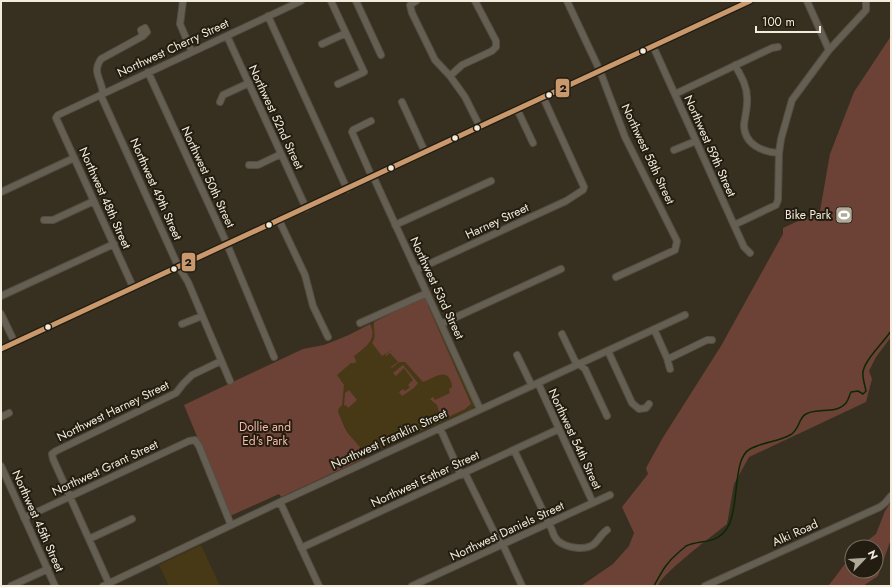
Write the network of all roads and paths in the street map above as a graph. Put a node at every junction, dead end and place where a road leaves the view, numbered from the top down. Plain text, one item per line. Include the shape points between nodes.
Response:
1 (183, 1) edge
2 (301, 1) edge
3 (331, 1) edge
4 (356, 1) edge
5 (416, 1) edge
6 (475, 1) edge
7 (567, 1) edge
8 (733, 1) edge
9 (750, 1) edge
10 (807, 1) edge
11 (866, 1) edge
12 (287, 4) edge
13 (736, 8) junction
14 (268, 16) junction
15 (346, 33) junction
16 (143, 36) dead end
17 (227, 36) junction
18 (322, 44) dead end
19 (653, 46) junction
20 (778, 47) dead end
21 (829, 50) junction
22 (192, 52) junction
23 (381, 54) dead end
24 (735, 65) junction
25 (600, 71) junction
26 (148, 72) junction
27 (450, 76) junction
28 (248, 83) junction
29 (338, 84) dead end
30 (102, 94) junction
31 (675, 94) junction
32 (543, 97) junction
33 (220, 102) dead end
34 (402, 102) dead end
35 (517, 109) junction
36 (56, 118) joint
37 (371, 121) dead end
38 (480, 127) junction
39 (696, 141) junction
40 (532, 143) dead end
41 (674, 150) dead end
42 (425, 152) junction
43 (779, 153) junction
44 (281, 154) junction
45 (74, 158) junction
46 (249, 165) dead end
47 (372, 177) junction
48 (491, 181) dead end
49 (347, 189) junction
50 (1, 192) edge
51 (94, 201) junction
52 (306, 208) junction
53 (44, 220) dead end
54 (279, 220) junction
55 (395, 225) junction
56 (734, 225) junction
57 (114, 244) junction
58 (227, 244) junction
59 (750, 252) dead end
60 (178, 266) junction
61 (561, 269) dead end
62 (416, 270) junction
63 (616, 277) dead end
64 (133, 288) junction
65 (427, 293) junction
66 (1, 296) edge
67 (1, 314) edge
68 (685, 315) dead end
69 (202, 316) junction
70 (360, 323) dead end
71 (182, 324) dead end
72 (441, 324) junction
73 (654, 329) junction
74 (562, 334) dead end
75 (328, 337) dead end
76 (712, 340) dead end
77 (15, 343) junction
78 (1, 349) edge
79 (608, 351) junction
80 (517, 355) dead end
81 (274, 357) dead end
82 (668, 359) junction
83 (221, 361) junction
84 (579, 364) junction
85 (670, 369) dead end
86 (230, 381) dead end
87 (535, 384) junction
88 (649, 404) dead end
89 (480, 409) junction
90 (9, 413) dead end
91 (1, 416) edge
92 (608, 416) dead end
93 (440, 428) junction
94 (559, 429) junction
95 (514, 450) junction
96 (1, 466) edge
97 (463, 474) junction
98 (610, 495) dead end
99 (891, 496) edge
100 (70, 497) junction
101 (280, 502) junction
102 (593, 503) junction
103 (24, 518) junction
104 (132, 520) dead end
105 (548, 524) junction
106 (231, 525) junction
107 (606, 530) dead end
108 (89, 540) junction
109 (503, 544) junction
110 (301, 548) junction
111 (48, 570) junction
112 (719, 580) junction
113 (108, 585) edge
114 (11, 586) edge
115 (55, 586) edge
116 (319, 586) edge
117 (412, 586) edge
118 (522, 586) edge
119 (705, 586) edge
120 (722, 586) edge

1 - 22 street via 180,24
2 - 12 street, Northwest Cherry Street
3 - 15 street
4 - 23 street
5 - 27 street via 410,5 412,12 435,60
6 - 27 street via 496,41 496,47 462,65
7 - 25 street, Northwest 58th Street
8 - 13 street
9 - 13 street
10 - 21 street
11 - 21 street via 866,10
12 - 14 street, Northwest Cherry Street
13 - 19 street
14 - 17 street, Northwest Cherry Street
14 - 49 street
15 - 18 street
15 - 29 street via 364,72
16 - 30 street, Northwest 49th Street via 101,59 97,65 97,72
17 - 22 street, Northwest Cherry Street
17 - 28 street, Northwest 52nd Street
19 - 25 street
19 - 31 street, Northwest 59th Street
20 - 24 street
21 - 43 street via 792,100
22 - 26 street, Northwest Cherry Street
24 - 31 street
24 - 43 street via 746,88 744,125 747,136 759,148
25 - 32 street
25 - 63 street, Northwest 58th Street via 625,137 677,241 675,250
26 - 30 street, Northwest Cherry Street
26 - 58 street, Northwest 50th Street
27 - 38 street via 465,97
28 - 33 street via 223,95
28 - 44 street, Northwest 52nd Street
30 - 36 street, Northwest Cherry Street via 61,113
30 - 60 street, Northwest 49th Street
31 - 39 street, Northwest 59th Street
32 - 35 street
32 - 62 street, Harney Street via 584,187 583,190 566,201
34 - 42 street
35 - 38 street
35 - 40 street
36 - 45 street, Northwest 48th Street
37 - 47 street, Northwest 53rd Street via 352,132
38 - 42 street
39 - 41 street
39 - 56 street, Northwest 59th Street
42 - 47 street
43 - 56 street via 776,204
44 - 46 street via 258,165
44 - 52 street, Northwest 52nd Street
45 - 50 street
45 - 51 street, Northwest 48th Street
47 - 49 street
47 - 55 street, Northwest 53rd Street
48 - 55 street
49 - 52 street
51 - 53 street via 53,220
51 - 57 street, Northwest 48th Street
52 - 54 street
54 - 58 street
54 - 75 street via 305,275 313,306
55 - 62 street, Northwest 53rd Street
56 - 59 street, Northwest 59th Street via 744,247
57 - 64 street, Northwest 48th Street
57 - 66 street
58 - 60 street
58 - 81 street, Northwest 50th Street
60 - 64 street
60 - 69 street, Northwest 49th Street via 188,282
61 - 72 street
62 - 65 street, Northwest 53rd Street
64 - 77 street
65 - 70 street
65 - 72 street, Northwest 53rd Street
67 - 77 street
68 - 73 street, Northwest Franklin Street
69 - 71 street
69 - 83 street, Northwest 49th Street
72 - 89 street, Northwest 53rd Street
73 - 79 street, Northwest Franklin Street
73 - 82 street
74 - 84 street
76 - 82 street
77 - 78 street
79 - 84 street, Northwest Franklin Street
79 - 88 street via 633,405 643,409
80 - 87 street, Northwest 54th Street
82 - 85 street
83 - 86 street, Northwest 49th Street
83 - 100 street, Northwest Harney Street via 192,374 176,394 52,454
84 - 87 street, Northwest Franklin Street
84 - 92 street via 585,369
87 - 89 street, Northwest Franklin Street
87 - 94 street, Northwest 54th Street
89 - 93 street, Northwest Franklin Street
90 - 91 street
93 - 97 street
93 - 101 street, Northwest Franklin Street
94 - 95 street, Northwest Esther Street
94 - 102 street, Northwest 54th Street
95 - 97 street, Northwest Esther Street
95 - 105 street
96 - 103 street, Northwest 45th Street
97 - 109 street via 497,538
97 - 110 street, Northwest Esther Street
98 - 102 street, Northwest Daniels Street
99 - 112 street, Alki Road via 880,507
100 - 103 street, Northwest Grant Street
100 - 106 street, Northwest Grant Street via 195,440
100 - 108 street
101 - 106 street, Northwest Franklin Street
101 - 110 street
102 - 105 street, Northwest Daniels Street
103 - 111 street, Northwest 45th Street
104 - 108 street
105 - 107 street via 558,541 582,548 592,545
105 - 109 street, Northwest Daniels Street
106 - 113 street, Northwest Franklin Street
108 - 113 street
109 - 117 street, Northwest Daniels Street
109 - 118 street
110 - 116 street
111 - 114 street
111 - 115 street, Northwest 45th Street
112 - 119 street, Alki Road
112 - 120 street

